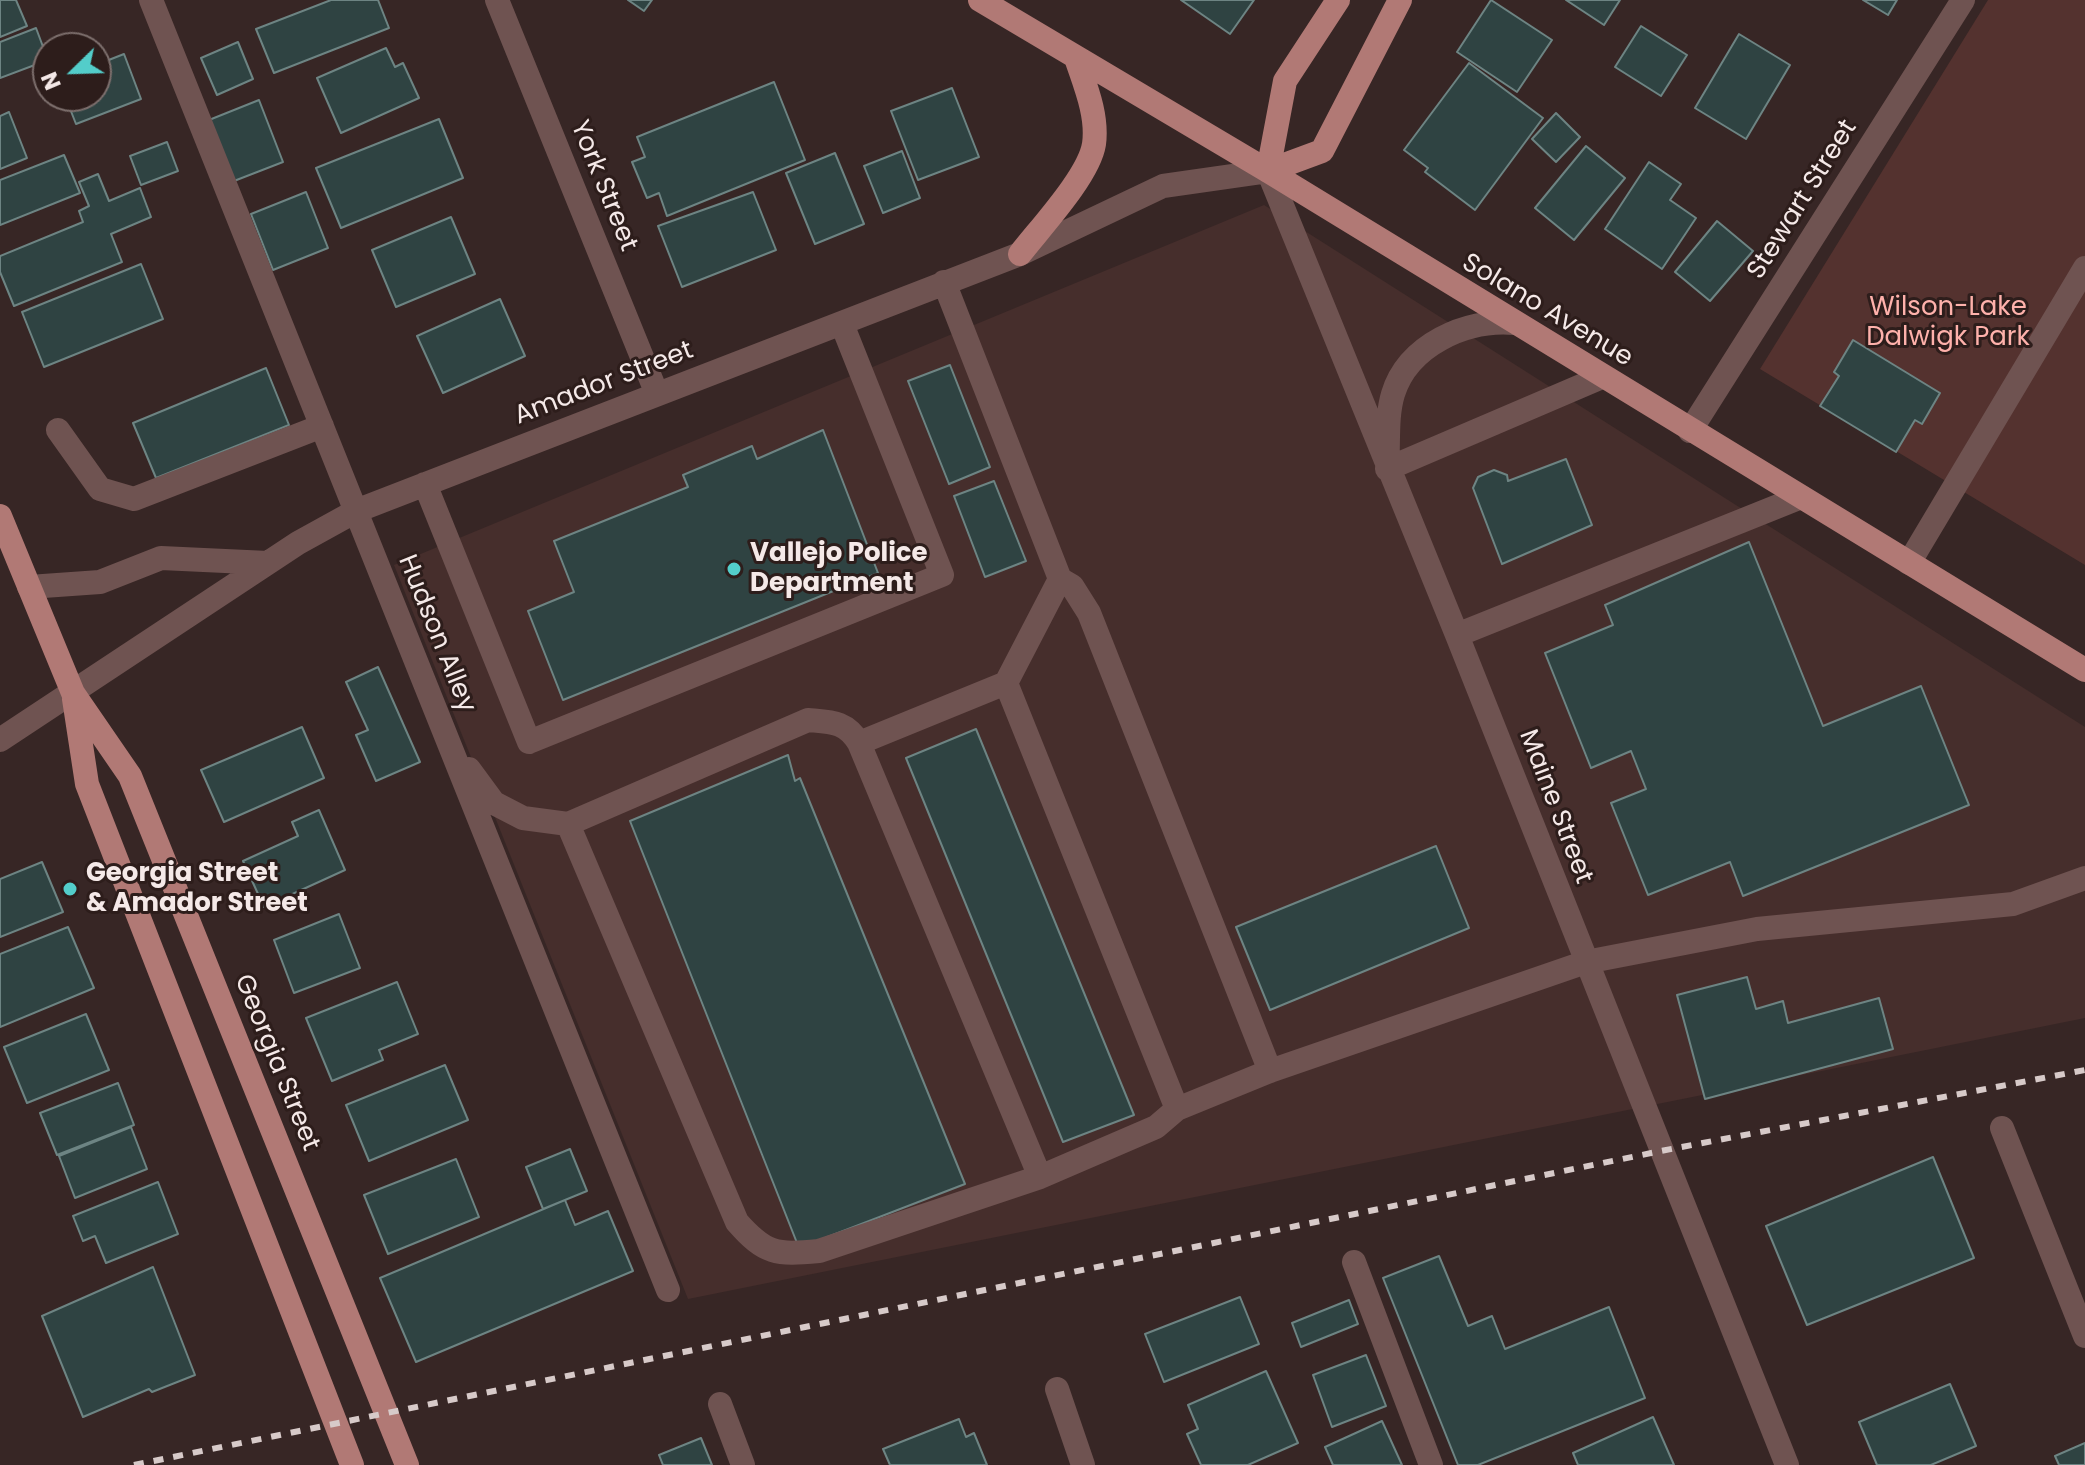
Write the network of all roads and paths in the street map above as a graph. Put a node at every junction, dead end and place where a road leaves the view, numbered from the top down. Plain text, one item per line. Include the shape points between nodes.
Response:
1 (151, 0) edge
2 (497, 0) edge
3 (980, 0) edge
4 (1338, 0) edge
5 (1400, 0) edge
6 (1963, 0) edge
7 (1076, 58) junction
8 (1268, 171) junction
9 (1020, 254) junction
10 (2085, 268) edge
11 (944, 282) junction
12 (1514, 323) junction
13 (842, 324) junction
14 (1602, 377) junction
15 (657, 394) junction
16 (322, 426) junction
17 (58, 430) dead end
18 (1690, 431) junction
19 (1387, 469) junction
20 (425, 484) junction
21 (1801, 497) junction
22 (356, 511) junction
23 (0, 516) edge
24 (268, 563) junction
25 (1909, 563) junction
26 (1060, 579) junction
27 (29, 587) junction
28 (1457, 635) junction
29 (2085, 670) edge
30 (1006, 683) junction
31 (73, 693) junction
32 (0, 740) edge
33 (449, 742) junction
34 (859, 743) junction
35 (568, 824) junction
36 (2085, 878) edge
37 (1586, 962) junction
38 (1270, 1071) junction
39 (1177, 1109) junction
40 (2002, 1128) dead end
41 (1040, 1177) junction
42 (1354, 1262) dead end
43 (668, 1290) dead end
44 (2085, 1336) edge
45 (1057, 1389) dead end
46 (720, 1404) dead end
47 (352, 1465) edge
48 (407, 1465) edge
49 (743, 1465) edge
50 (1083, 1465) edge
51 (1431, 1465) edge
52 (1787, 1465) edge

1 - 16 street, Hudson Alley
2 - 15 street, York Street
3 - 7 main road, Solano Avenue
4 - 8 main road via 1285,81
5 - 8 main road via 1322,151
6 - 18 street, Stewart Street
7 - 8 main road, Solano Avenue
7 - 9 main road via 1092,107 1094,146 1068,194
8 - 9 street, Amador Street via 1163,186
8 - 12 main road, Solano Avenue
8 - 19 street, Maine Street
9 - 11 street, Amador Street
10 - 25 street
11 - 13 street, Amador Street
11 - 26 street
12 - 14 main road, Solano Avenue
12 - 19 street via 1491,322 1452,334 1410,363 1390,406
13 - 15 street, Amador Street
13 - 20 street via 942,575 529,742
14 - 18 main road, Solano Avenue
14 - 19 street
15 - 20 street, Amador Street
16 - 17 street via 134,499 100,489
16 - 22 street, Hudson Alley
18 - 21 main road, Solano Avenue
19 - 28 street, Maine Street
20 - 22 street, Amador Street
21 - 25 main road, Solano Avenue
21 - 28 street
22 - 24 street, Amador Street
22 - 33 street, Hudson Alley
23 - 27 main road, Georgia Street
24 - 27 street via 161,558 100,582
24 - 31 street, Amador Street
25 - 29 main road, Solano Avenue
26 - 30 street
26 - 38 street via 1072,586 1089,613
27 - 31 main road, Georgia Street
28 - 37 street, Maine Street
30 - 34 street
30 - 39 street
31 - 32 street, Amador Street
31 - 47 main road, Georgia Street via 87,784
31 - 48 main road, Georgia Street via 130,776
33 - 35 street via 494,803 523,818
33 - 43 street, Hudson Alley
34 - 35 street via 839,723 808,720
34 - 41 street
35 - 41 street via 737,1222 758,1245 782,1255 819,1251
36 - 37 street via 2013,904 1757,929
37 - 38 street
37 - 52 street, Maine Street
38 - 39 street
39 - 41 street via 1156,1127
40 - 44 street
42 - 51 street
45 - 50 street
46 - 49 street

